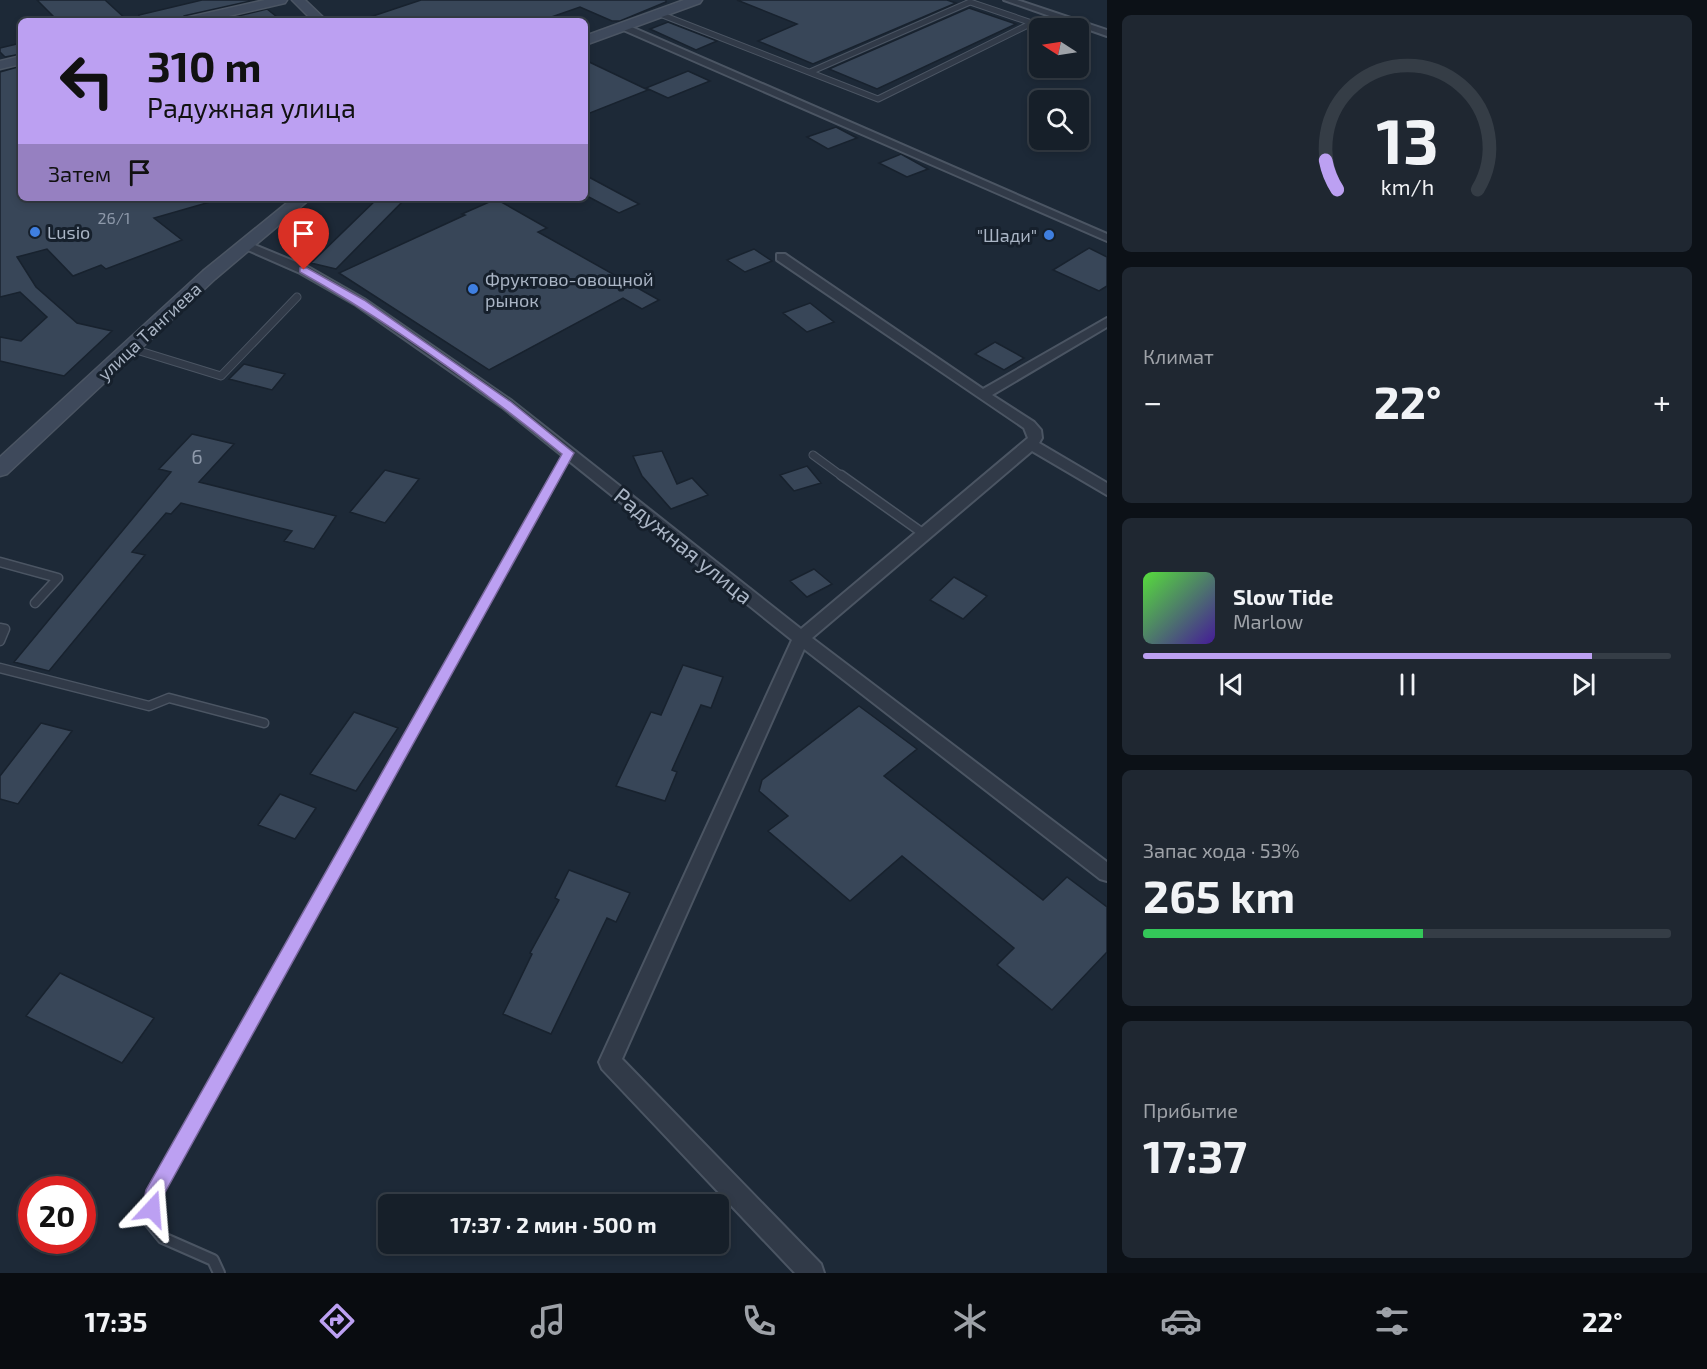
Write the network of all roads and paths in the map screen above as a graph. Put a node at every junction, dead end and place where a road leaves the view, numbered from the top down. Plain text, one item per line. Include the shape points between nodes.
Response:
1 (281, 0) edge
2 (696, 0) edge
3 (1008, 0) edge
4 (303, 1) edge
5 (660, 14) junction
6 (203, 18) edge
7 (318, 18) edge
8 (624, 27) junction
9 (1107, 33) edge
10 (588, 40) edge
11 (18, 61) edge
12 (0, 65) edge
13 (810, 72) junction
14 (299, 201) edge
15 (1107, 238) edge
16 (245, 245) junction
17 (781, 256) dead end
18 (297, 297) dead end
19 (1107, 322) edge
20 (130, 348) junction
21 (983, 395) junction
22 (1031, 444) junction
23 (568, 453) junction
24 (813, 455) dead end
25 (0, 468) edge
26 (1107, 490) edge
27 (924, 534) junction
28 (0, 562) edge
29 (35, 603) dead end
30 (0, 628) edge
31 (801, 638) junction
32 (0, 641) edge
33 (0, 668) edge
34 (264, 723) dead end
35 (1107, 873) edge
36 (219, 1273) edge
37 (812, 1273) edge

1 - 6 main road
2 - 5 main road
3 - 9 street
4 - 7 main road
5 - 8 main road
5 - 13 lane
8 - 10 main road
8 - 15 street
11 - 12 main road
13 - 13 lane via 878,99 1032,23 970,2
14 - 16 main road, улица Тангиева
16 - 20 main road, улица Тангиева
16 - 23 street, Радужная улица via 304,270 360,302 507,404
17 - 21 street
18 - 20 lane via 221,376
19 - 21 street
20 - 25 main road, улица Тангиева
21 - 22 street via 1029,424 1035,438
22 - 26 street
22 - 27 street
23 - 31 street, Радужная улица
23 - 36 lane via 153,1196 150,1222 164,1238 213,1260
24 - 27 lane
27 - 31 street
28 - 29 lane via 58,578
30 - 32 lane via 5,629
31 - 35 street, Радужная улица
31 - 37 street via 610,1062
33 - 34 lane via 149,706 169,698

